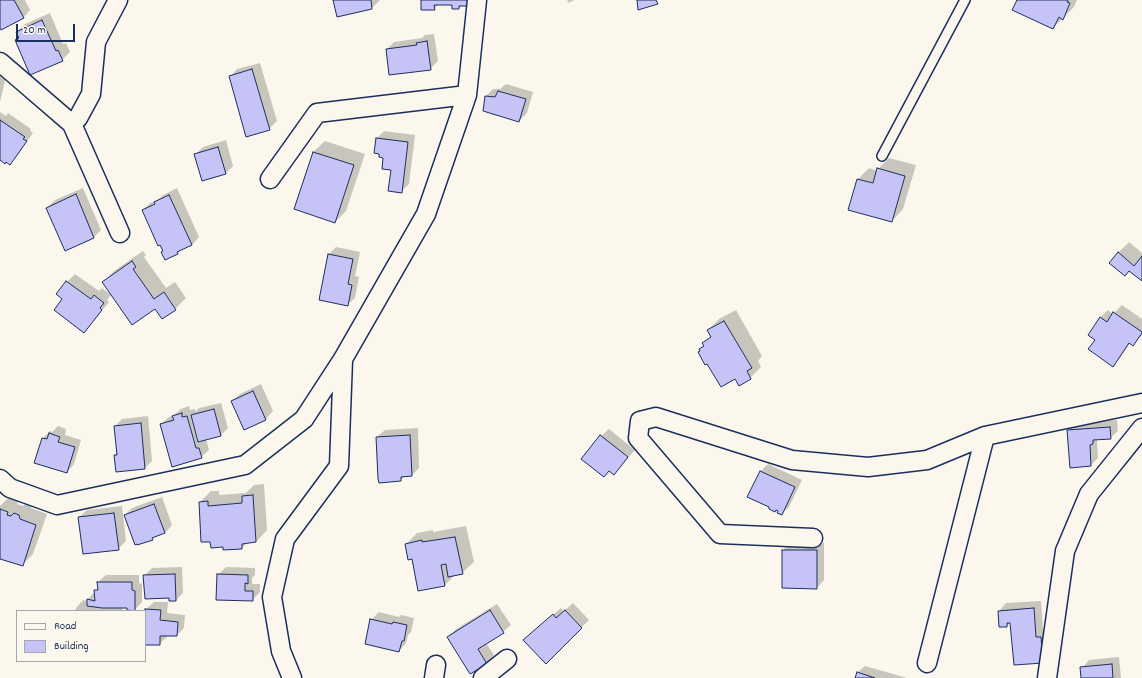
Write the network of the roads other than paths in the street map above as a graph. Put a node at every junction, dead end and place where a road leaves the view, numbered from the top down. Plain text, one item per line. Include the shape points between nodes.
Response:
1 (118, 0) edge
2 (477, 0) edge
3 (965, 0) edge
4 (0, 62) edge
5 (467, 95) junction
6 (72, 124) junction
7 (882, 156) dead end
8 (270, 179) dead end
9 (120, 233) dead end
10 (343, 359) junction
11 (1142, 403) edge
12 (1142, 428) edge
13 (984, 436) junction
14 (0, 479) edge
15 (813, 538) dead end
16 (507, 659) dead end
17 (927, 663) dead end
18 (292, 678) edge
19 (483, 678) edge
20 (1047, 678) edge

1 - 6 street via 96,42 91,94
2 - 5 street
3 - 7 lane
4 - 6 street
5 - 8 street via 317,113
5 - 10 street via 426,214
6 - 9 street
10 - 14 street via 304,419 245,465 56,505 10,488
10 - 18 street via 339,466 285,539 272,596 281,651
11 - 13 street
12 - 20 street via 1089,494 1065,550
13 - 15 street via 927,460 868,468 792,460 656,417 640,421 638,438 720,534
13 - 17 street
16 - 19 street

